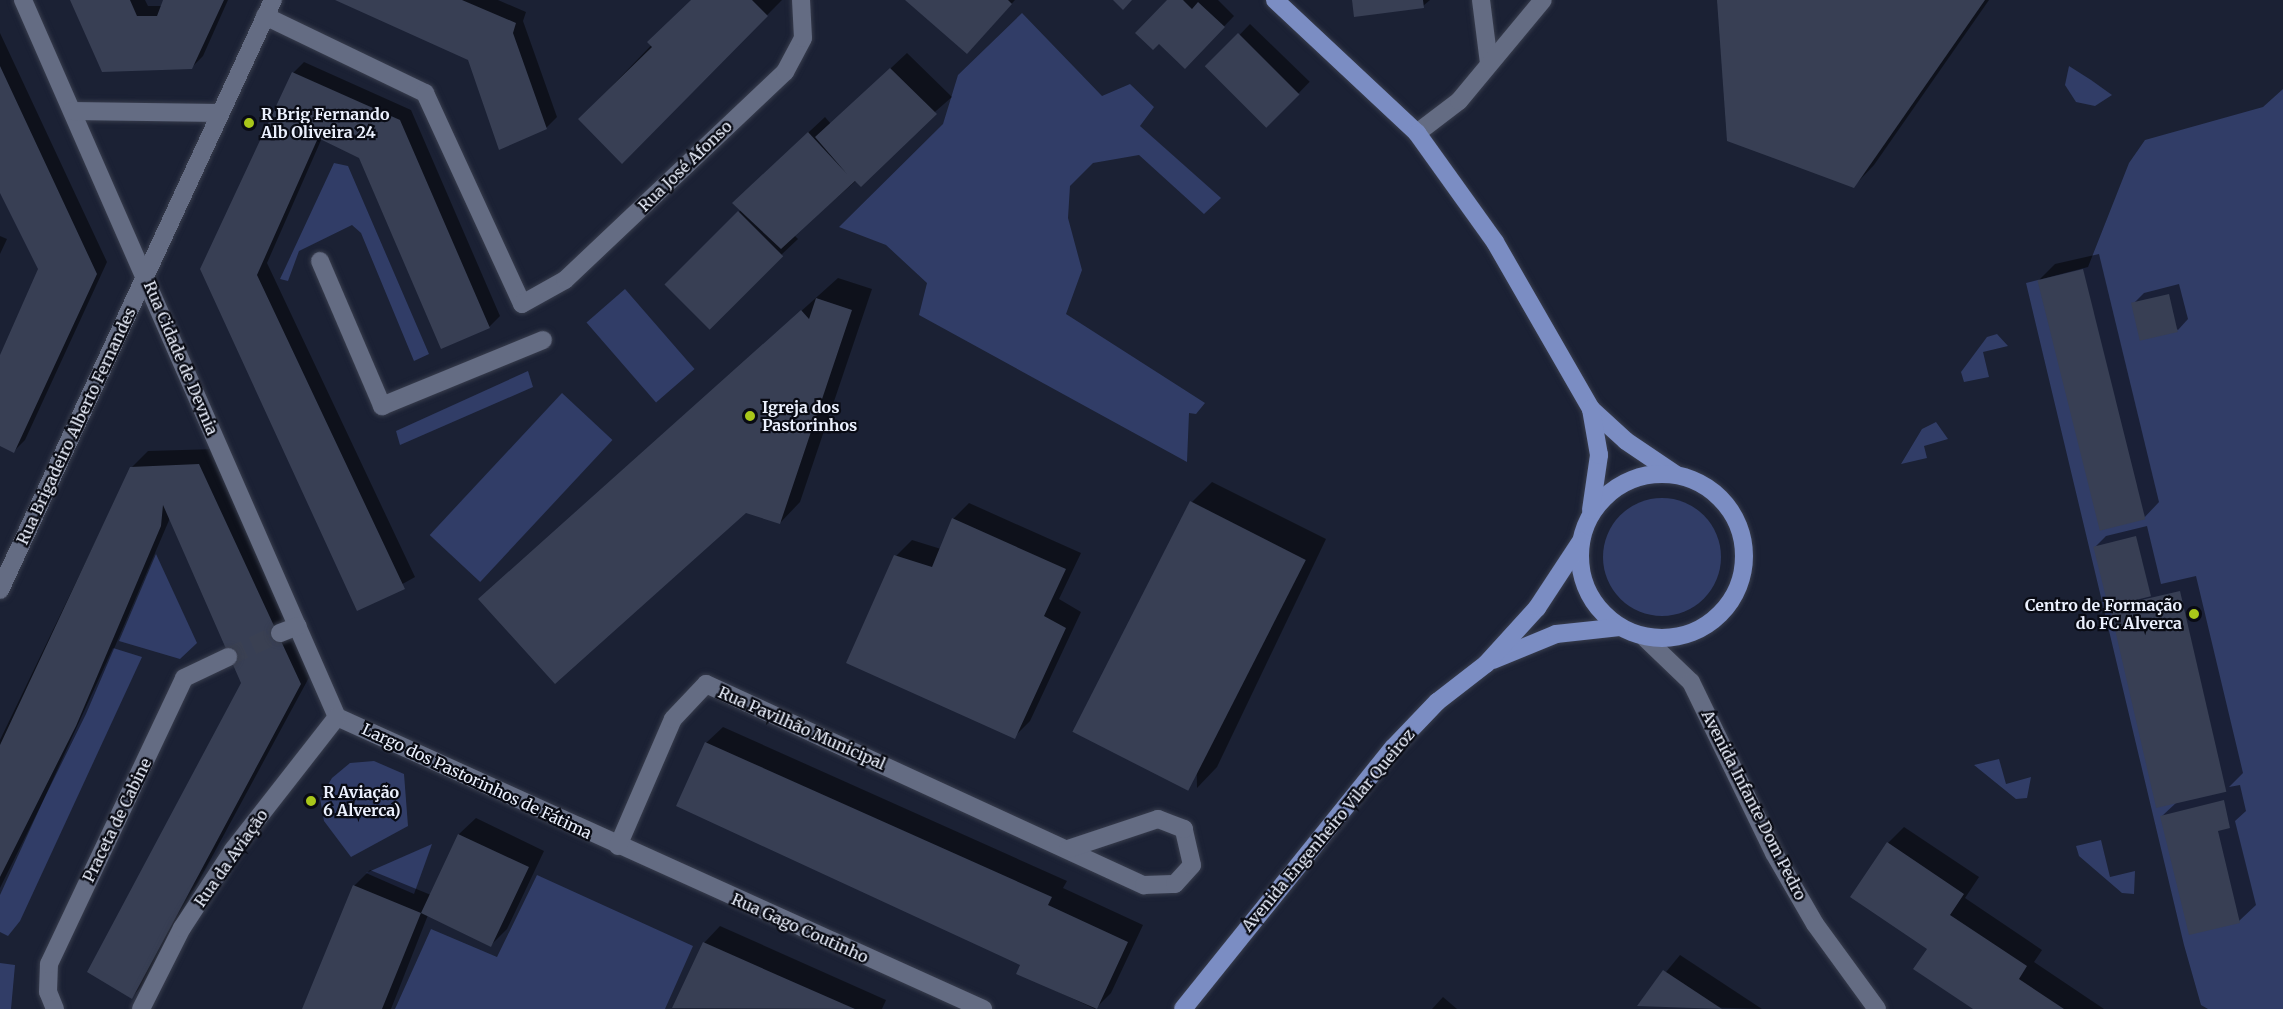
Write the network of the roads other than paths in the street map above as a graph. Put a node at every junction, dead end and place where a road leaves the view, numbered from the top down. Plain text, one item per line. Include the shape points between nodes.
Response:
1 (23, 0) edge
2 (801, 0) edge
3 (1275, 0) edge
4 (1481, 0) edge
5 (1543, 0) edge
6 (269, 8) edge
7 (1489, 63) junction
8 (72, 111) junction
9 (220, 113) junction
10 (1417, 133) junction
11 (320, 261) dead end
12 (145, 275) junction
13 (543, 340) dead end
14 (1591, 409) junction
15 (1676, 474) junction
16 (1589, 516) junction
17 (1581, 541) junction
18 (0, 590) edge
19 (298, 626) junction
20 (1620, 627) junction
21 (280, 633) tunnel mouth
22 (1644, 637) junction
23 (228, 657) tunnel mouth
24 (1486, 664) junction
25 (337, 717) junction
26 (618, 846) junction
27 (1068, 849) junction
28 (55, 1009) edge
29 (141, 1009) edge
30 (983, 1009) edge
31 (1183, 1009) edge
32 (1876, 1009) edge

1 - 8 street, Rua Cidade de Devnia
2 - 6 street, Rua José Afonso via 803,38 785,72 565,280 522,304 425,93
3 - 10 main road
4 - 7 street
5 - 7 street
6 - 9 street, Rua Brigadeiro Alberto Fernandes
7 - 10 street via 1459,102
8 - 9 street
8 - 12 street, Rua Cidade de Devnia
9 - 12 street, Rua Brigadeiro Alberto Fernandes
10 - 14 main road via 1495,242
11 - 13 street via 382,406
12 - 18 street, Rua Brigadeiro Alberto Fernandes
12 - 19 street, Rua Cidade de Devnia
14 - 15 main road via 1626,441
14 - 16 main road via 1599,464
15 - 16 main road via 1626,482
15 - 22 main road via 1720,497 1735,516 1745,562 1729,606 1712,623 1691,634
16 - 17 main road
17 - 20 main road via 1586,590
17 - 24 main road, Avenida Engenheiro Vilar Queiroz via 1544,599
19 - 21 street
19 - 25 street, Rua Cidade de Devnia
20 - 22 main road
20 - 24 main road, Avenida Engenheiro Vilar Queiroz via 1556,634
22 - 32 street, Avenida Infante Dom Pedro via 1690,682 1780,864
23 - 28 street, Praceta de Cabine via 184,678 49,964 46,977
24 - 31 main road, Avenida Engenheiro Vilar Queiroz via 1437,702 1393,748
25 - 26 street, Largo dos Pastorinhos de Fátima
25 - 29 street, Rua da Aviação via 233,850 182,928
26 - 27 street, Rua Pavilhão Municipal via 673,719 706,684
26 - 30 street, Rua Gago Coutinho
27 - 27 street, Rua Pavilhão Municipal via 1155,886 1175,884 1192,865 1184,830 1158,819

